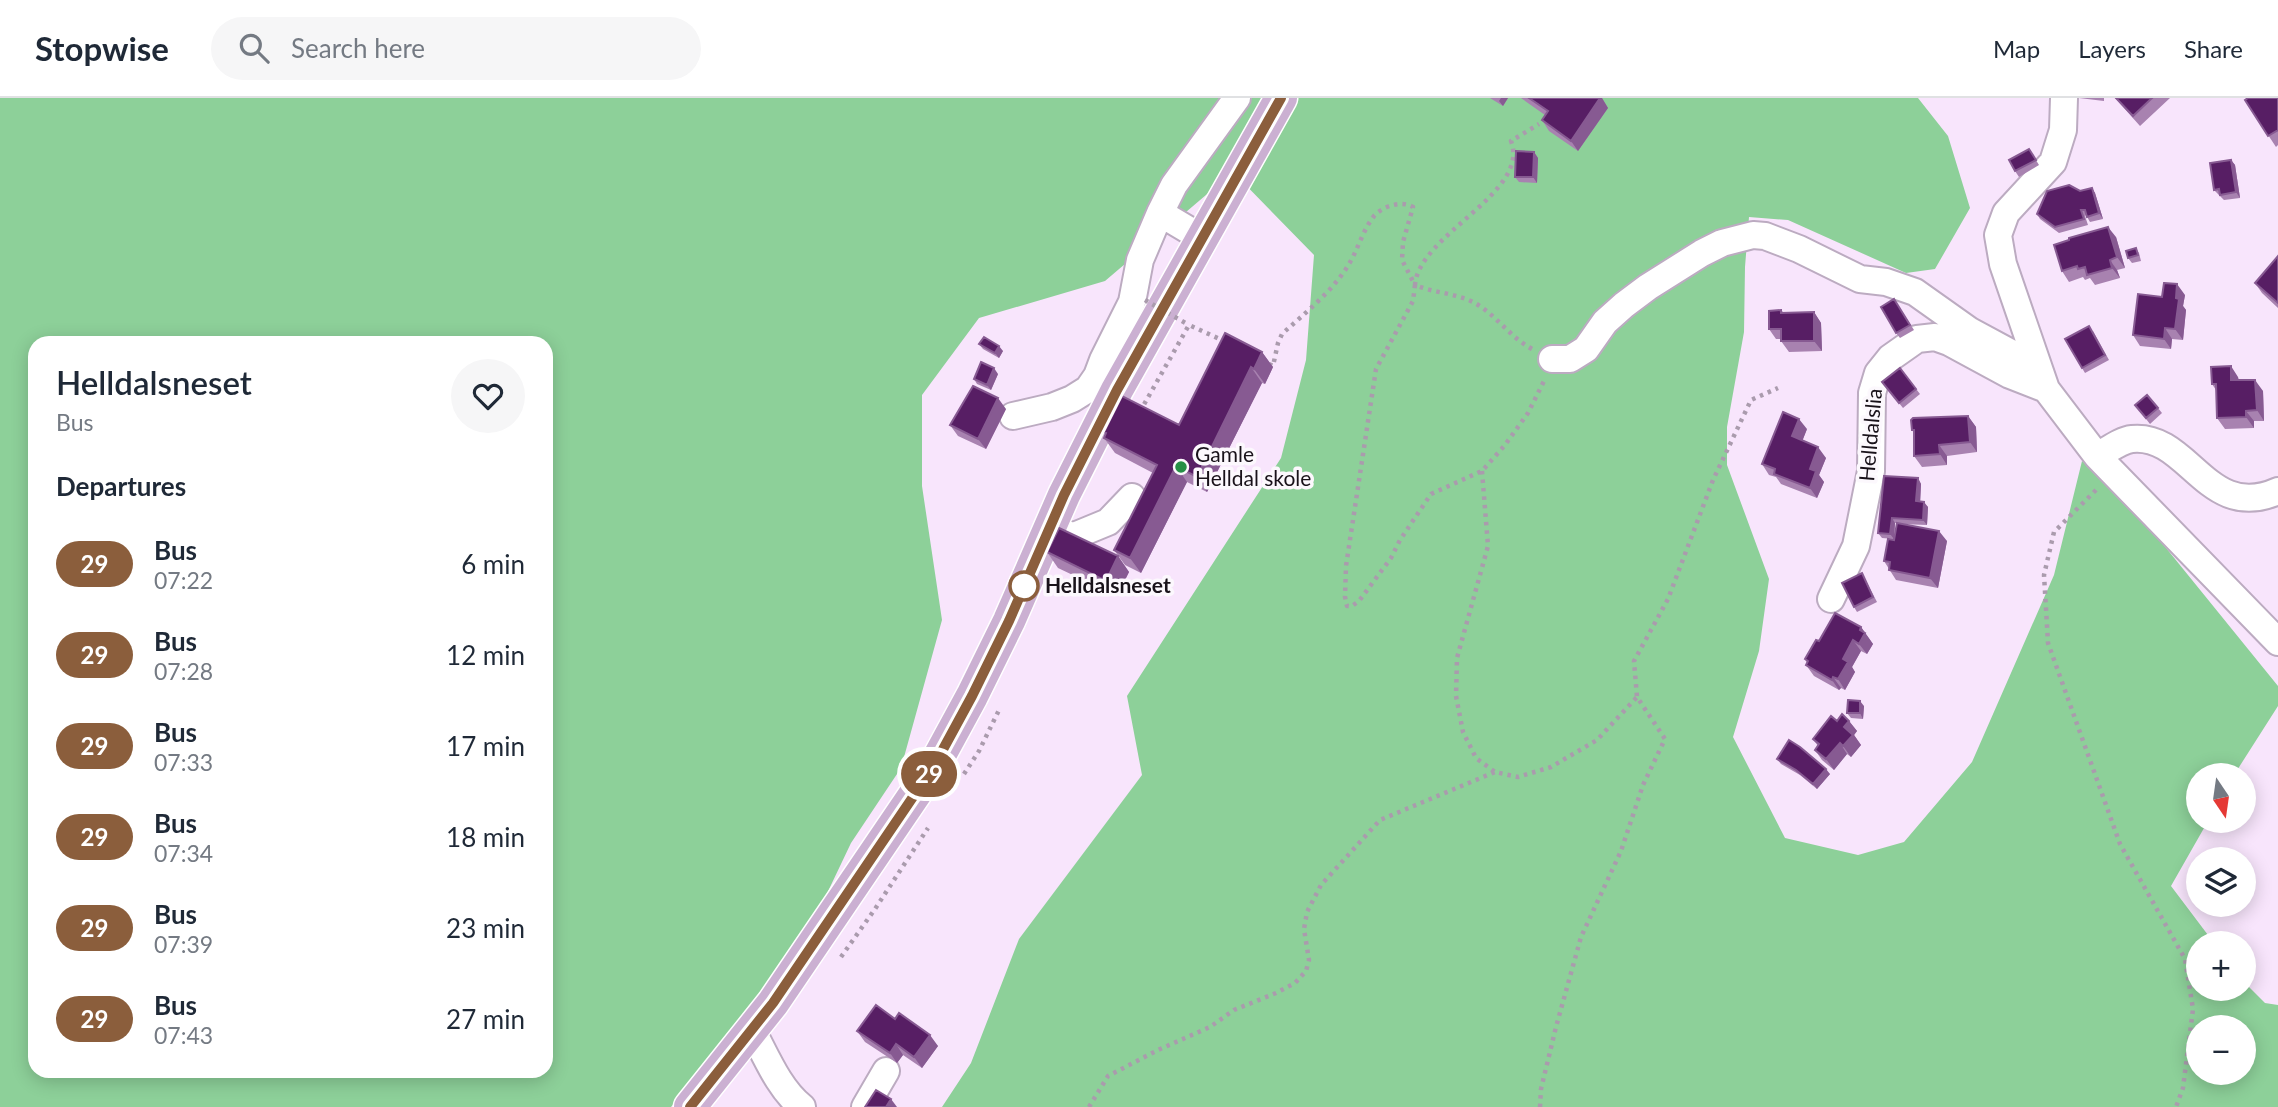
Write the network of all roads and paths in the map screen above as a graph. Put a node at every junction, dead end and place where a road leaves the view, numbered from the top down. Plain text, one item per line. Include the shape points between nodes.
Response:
1 (1237, 98) edge
2 (1281, 98) edge
3 (2064, 98) edge
4 (1539, 124) edge
5 (1160, 213) junction
6 (1202, 237) junction
7 (1415, 285) junction
8 (1145, 300) dead end
9 (1189, 325) junction
10 (1229, 343) edge
11 (1545, 355) junction
12 (1262, 360) edge
13 (2041, 378) junction
14 (1778, 388) dead end
15 (1147, 400) dead end
16 (1013, 416) dead end
17 (2105, 465) junction
18 (1482, 471) junction
19 (2278, 491) edge
20 (1132, 497) dead end
21 (1048, 530) junction
22 (1832, 599) dead end
23 (2278, 642) edge
24 (1637, 697) junction
25 (1495, 772) junction
26 (752, 1030) junction
27 (886, 1071) dead end
28 (690, 1107) edge
29 (802, 1107) edge
30 (865, 1107) edge
31 (1089, 1107) edge
32 (1540, 1107) edge
33 (2176, 1107) edge

1 - 5 street via 1174,185
2 - 6 main road
3 - 13 street via 2063,130 2053,162 2006,213 1998,235 2003,264
4 - 7 path via 1511,141 1514,161 1509,173 1428,255 1416,272
5 - 6 street
5 - 16 street via 1140,260 1132,302 1088,389 1052,407
6 - 21 main road via 1117,390
7 - 11 path via 1472,302 1518,341
7 - 12 path via 1402,260 1413,207 1392,205 1375,214 1348,266 1282,334 1273,366
7 - 18 path via 1413,300 1376,369 1346,566 1347,606 1359,601 1375,580 1431,494
8 - 9 path, bridge
9 - 10 path
9 - 15 path
11 - 13 street via 1570,359 1586,349 1605,322 1648,286 1722,243 1753,235 1799,249 1860,279 1915,292
11 - 18 path via 1550,371 1528,413
13 - 17 street
13 - 22 street, Helldalslia via 2010,375 1935,337 1917,339 1891,358 1878,373 1872,393 1871,471 1856,546
14 - 24 path via 1751,400 1713,480 1668,599 1634,661
17 - 19 street via 2130,439 2155,442 2218,490 2247,499
17 - 23 street
17 - 33 path via 2054,532 2044,576 2048,643 2120,844 2185,959 2193,1009 2183,1088
18 - 25 path via 1488,546 1457,658 1456,695 1463,732 1476,758
20 - 21 street via 1108,522 1074,536
21 - 26 main road via 1003,634 934,766
24 - 25 path via 1597,740 1551,767 1518,777
24 - 32 path via 1665,739 1581,937
25 - 31 path via 1380,820 1321,885 1304,929 1309,960 1295,983 1108,1076
26 - 28 main road
26 - 29 street via 780,1080
27 - 30 street

